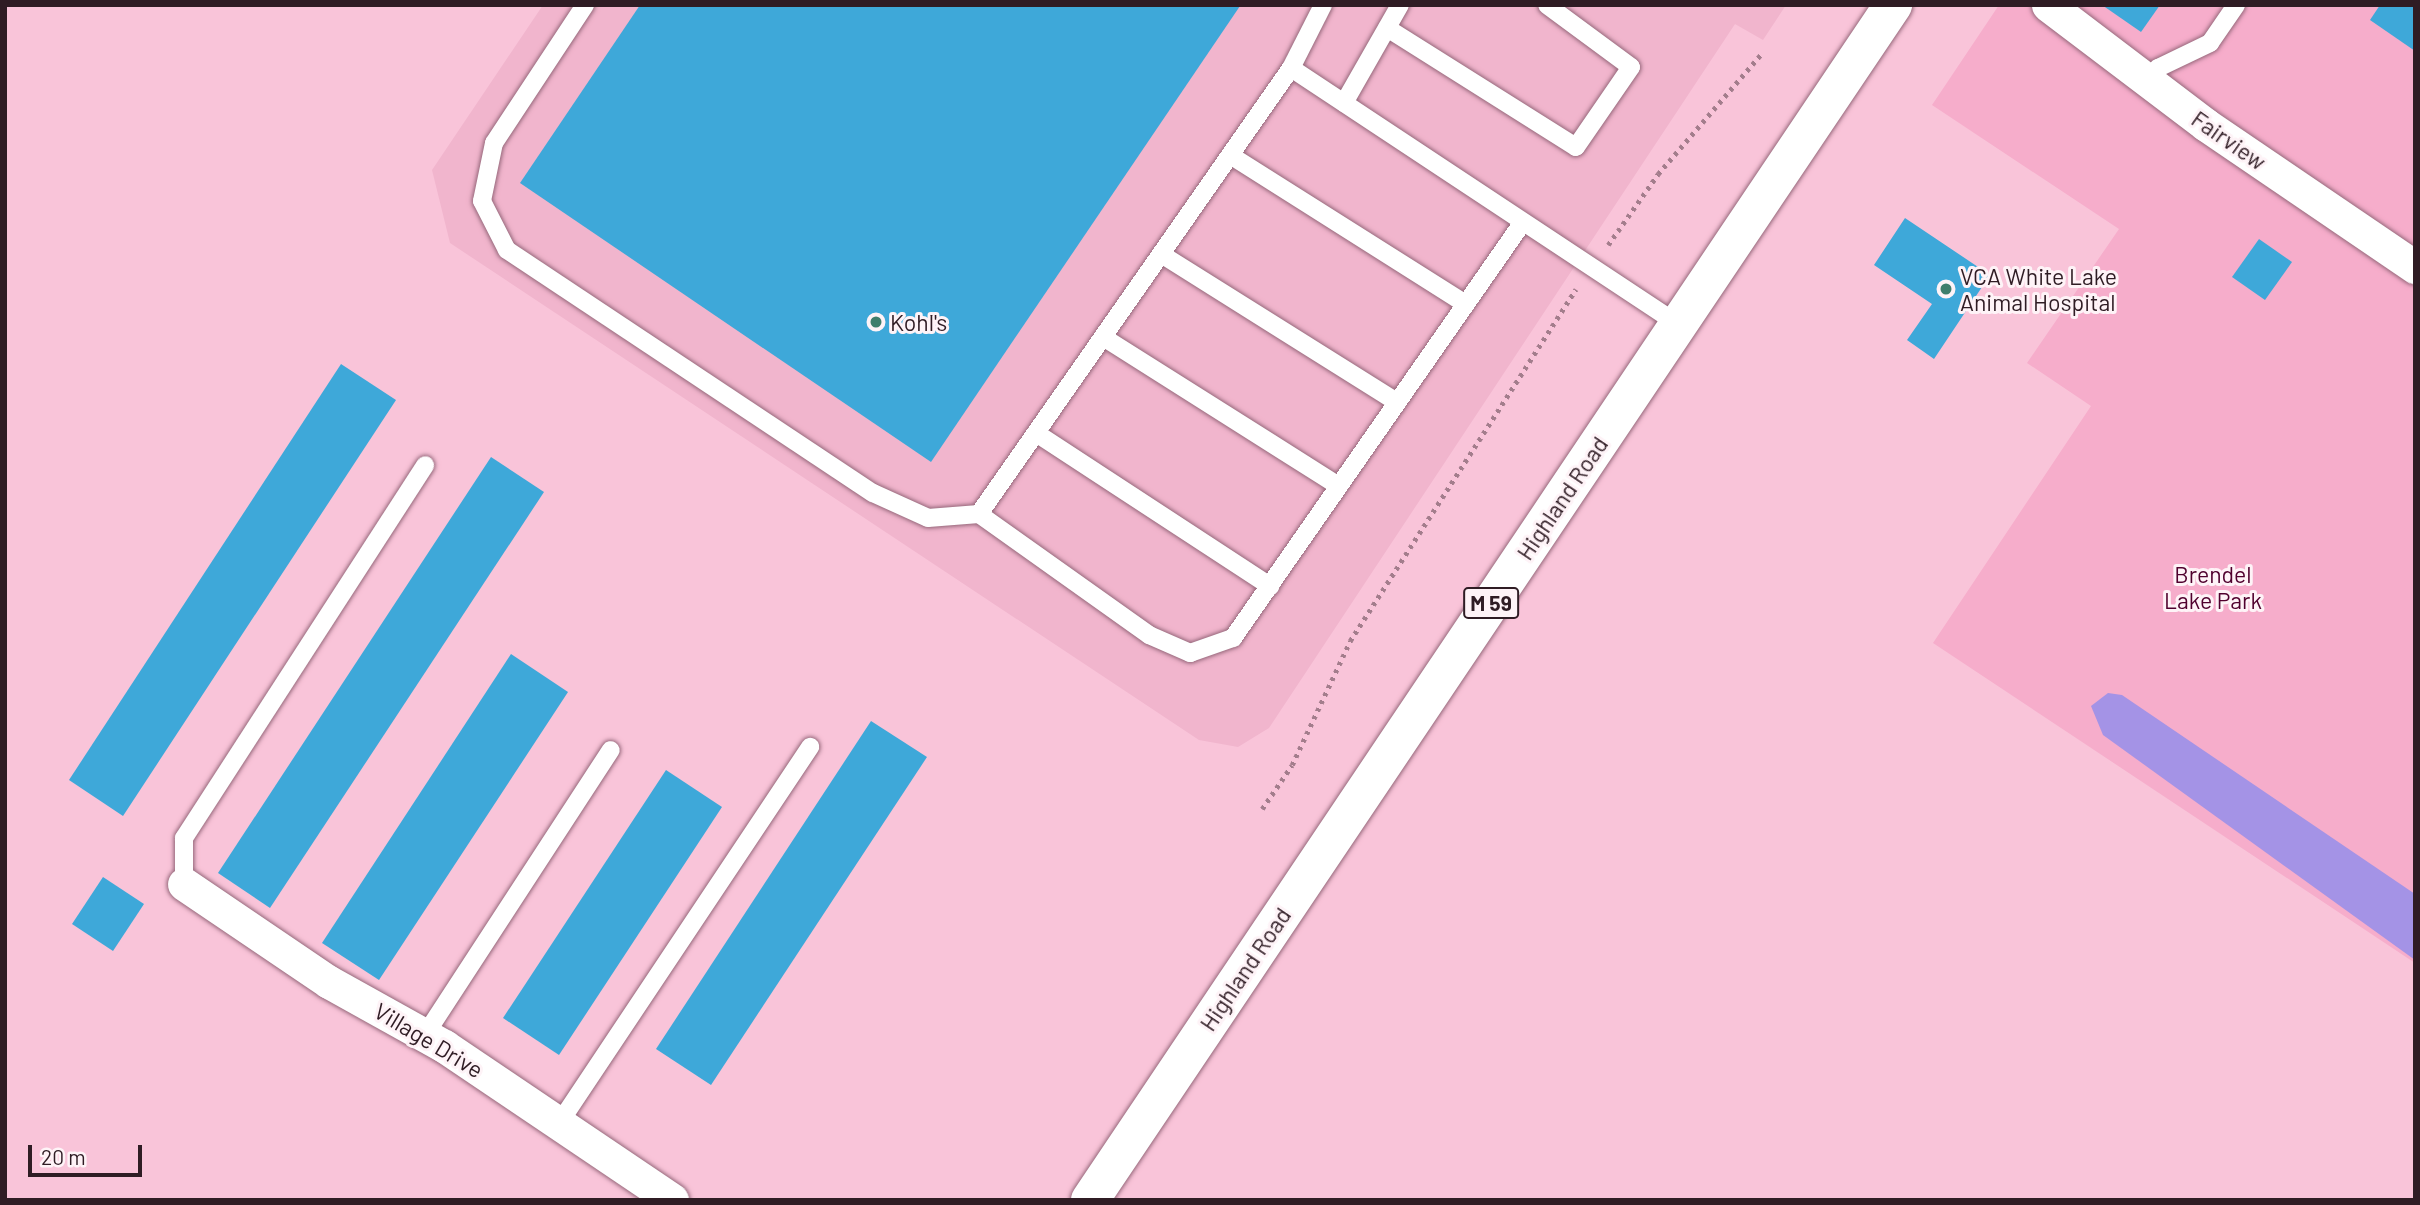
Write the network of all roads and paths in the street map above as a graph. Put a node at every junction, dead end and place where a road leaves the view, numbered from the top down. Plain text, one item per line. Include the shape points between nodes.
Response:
1 (585, 5) edge
2 (1323, 5) edge
3 (1400, 5) edge
4 (1548, 5) edge
5 (1893, 5) edge
6 (2048, 5) edge
7 (2236, 5) edge
8 (1387, 28) junction
9 (1762, 53) dead end
10 (1291, 68) junction
11 (2151, 80) junction
12 (1344, 103) junction
13 (1230, 155) junction
14 (1524, 222) junction
15 (1161, 254) junction
16 (1592, 267) junction
17 (2415, 267) edge
18 (1466, 304) junction
19 (1678, 324) junction
20 (1103, 337) junction
21 (1398, 402) junction
22 (1036, 433) junction
23 (425, 465) dead end
24 (1339, 486) junction
25 (979, 514) junction
26 (1270, 586) junction
27 (810, 747) dead end
28 (611, 750) dead end
29 (1262, 808) dead end
30 (184, 884) joint
31 (425, 1035) junction
32 (560, 1122) junction
33 (672, 1200) edge
34 (1090, 1200) edge

1 - 25 lane via 494,143 482,201 507,250 873,492 928,518
2 - 10 lane
3 - 8 lane
4 - 8 lane via 1631,67 1576,147
5 - 19 highway, Highland Road / M 59
6 - 11 street, Fairview
7 - 11 lane via 2210,43 2158,68
8 - 12 lane
9 - 16 path via 1658,174
10 - 12 lane
10 - 13 lane
11 - 17 street, Fairview via 2206,125
12 - 14 lane
13 - 15 lane
13 - 18 lane
14 - 16 lane
14 - 18 lane
15 - 20 lane
15 - 21 lane
16 - 19 lane
16 - 29 path via 1452,473 1350,640 1292,765
18 - 21 lane
19 - 34 highway, Highland Road / M 59
20 - 22 lane
20 - 24 lane
21 - 24 lane
22 - 25 lane
22 - 26 lane
23 - 30 lane via 184,838
24 - 26 lane
25 - 26 lane via 1149,635 1190,653 1233,638
27 - 32 lane
28 - 31 lane
30 - 31 street, Village Drive via 329,982
31 - 32 street, Village Drive
32 - 33 street, Village Drive

